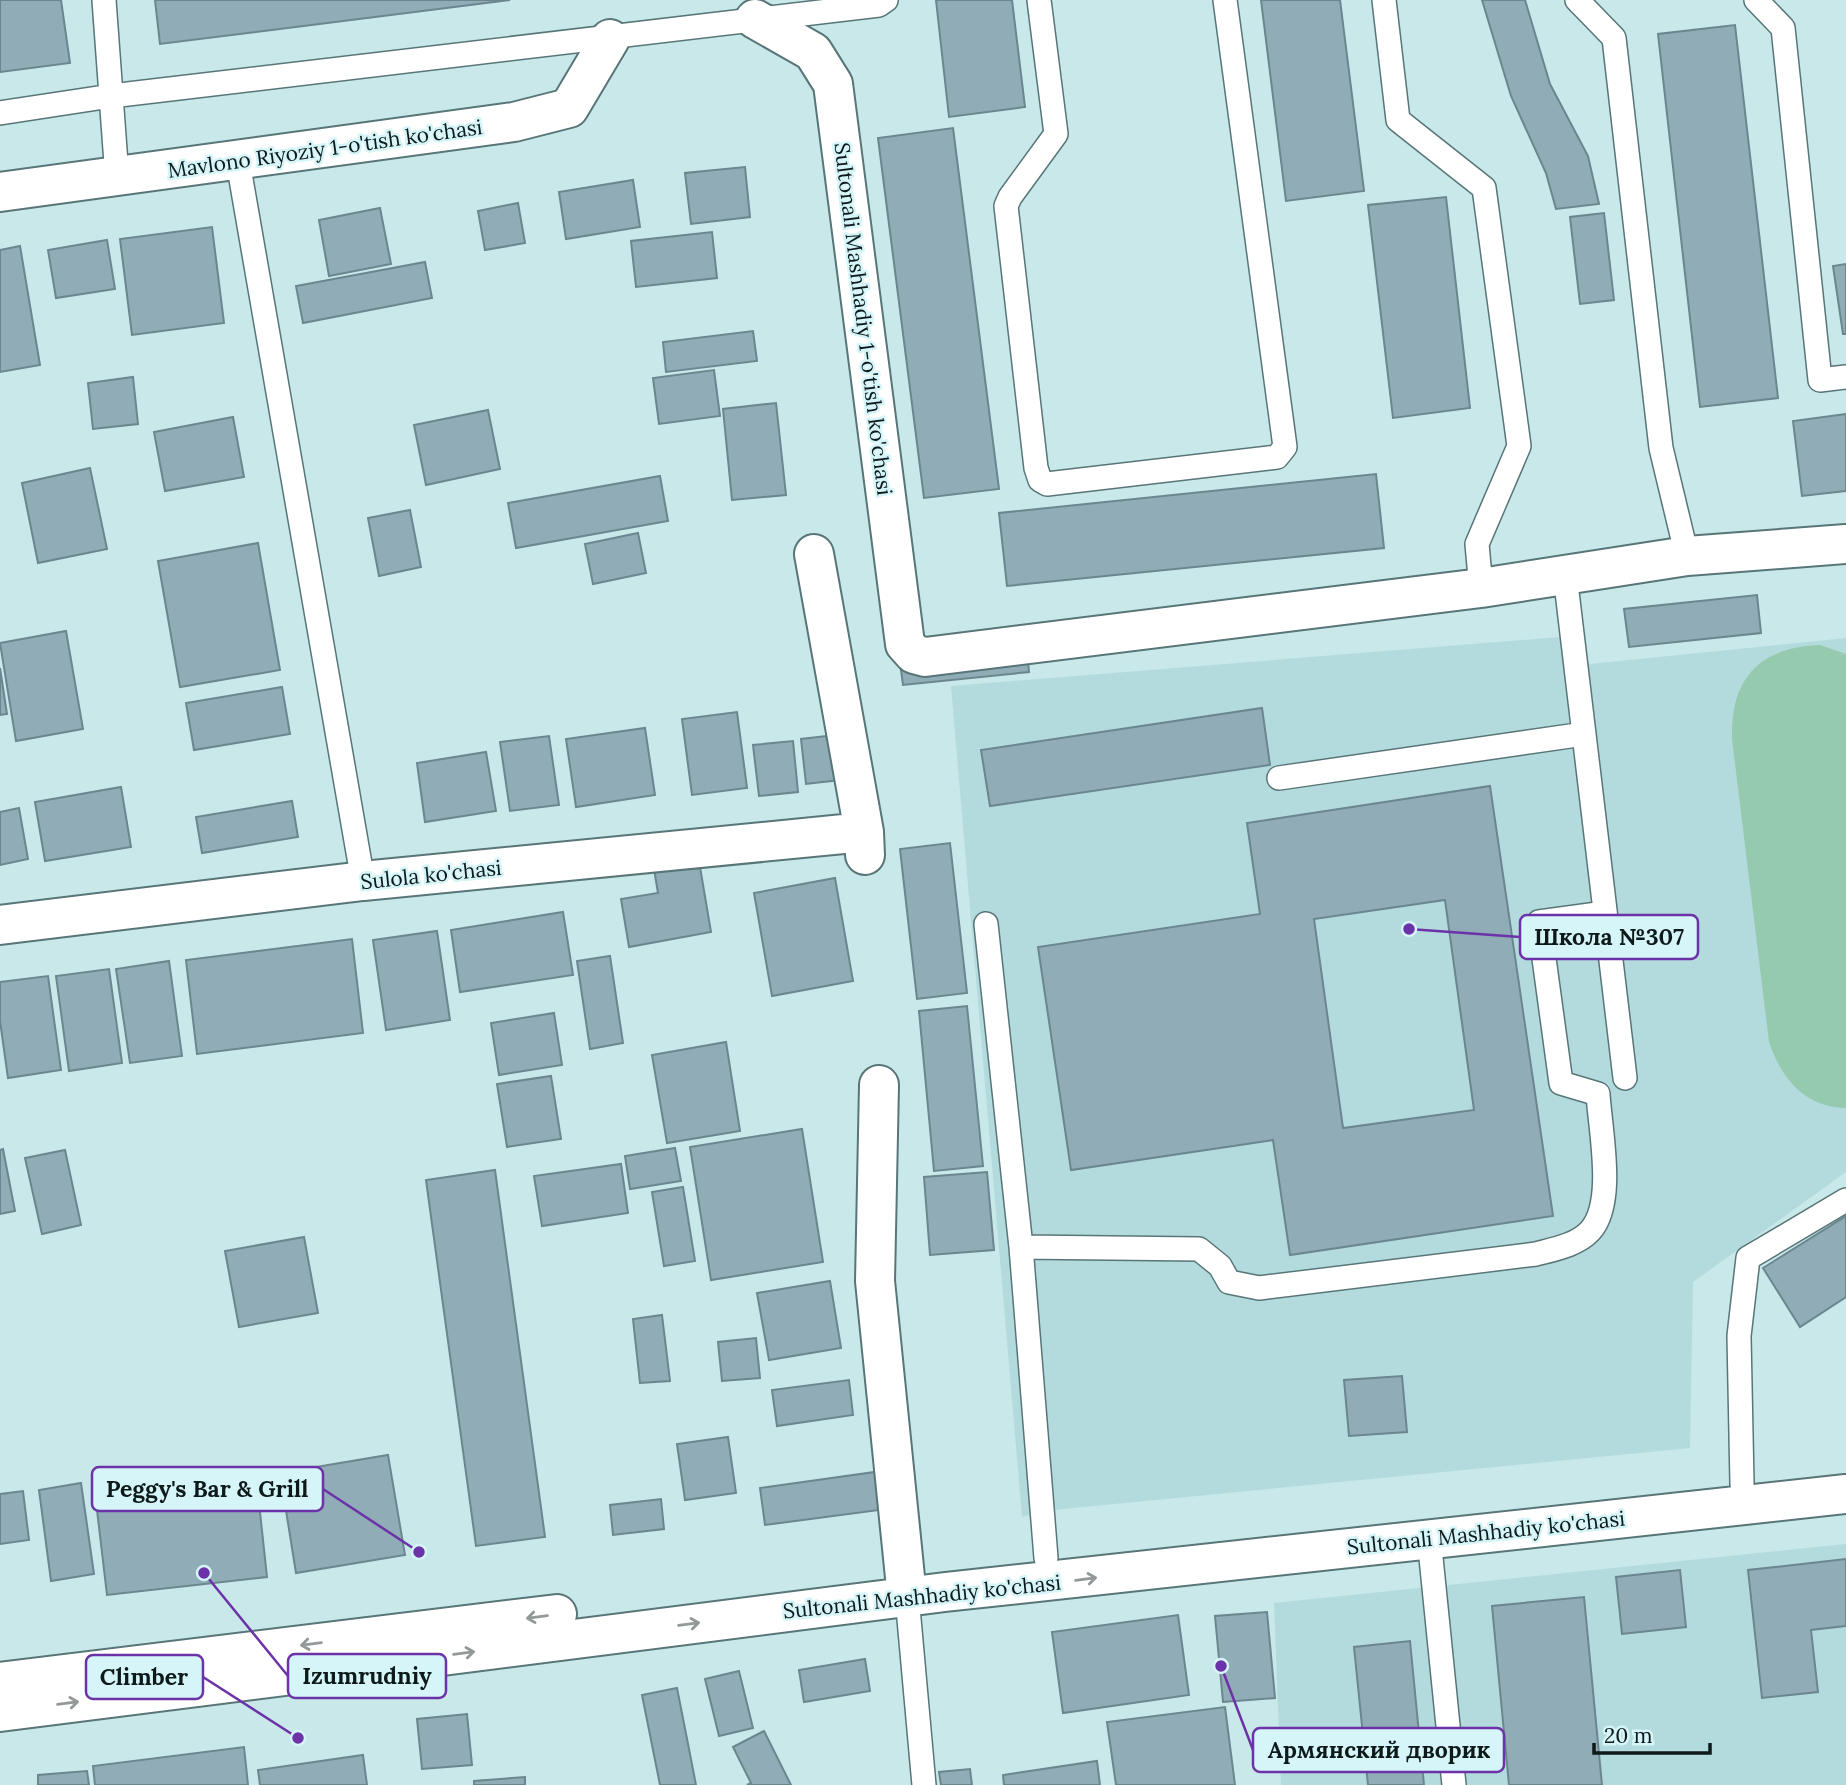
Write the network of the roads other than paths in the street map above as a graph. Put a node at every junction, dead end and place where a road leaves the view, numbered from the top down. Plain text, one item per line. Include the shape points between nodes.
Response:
1 (104, 0) edge
2 (886, 0) edge
3 (1039, 0) edge
4 (1225, 0) edge
5 (1384, 0) edge
6 (1577, 0) edge
7 (1756, 0) edge
8 (755, 19) junction
9 (610, 39) junction
10 (111, 96) junction
11 (0, 113) edge
12 (239, 162) junction
13 (117, 177) junction
14 (0, 192) edge
15 (1846, 377) edge
16 (1846, 544) edge
17 (814, 554) dead end
18 (1687, 555) junction
19 (1565, 575) junction
20 (1482, 588) junction
21 (1584, 734) junction
22 (1279, 778) dead end
23 (363, 881) junction
24 (1605, 913) junction
25 (986, 924) dead end
26 (0, 925) edge
27 (1625, 1078) dead end
28 (879, 1085) dead end
29 (1846, 1200) edge
30 (1021, 1247) junction
31 (1846, 1469) edge
32 (1742, 1484) junction
33 (1846, 1494) edge
34 (1429, 1538) junction
35 (1045, 1558) junction
36 (906, 1585) junction
37 (0, 1682) edge
38 (0, 1712) edge
39 (924, 1785) edge
40 (1454, 1785) edge

1 - 10 lane
2 - 8 lane via 879,5
3 - 4 lane via 1056,134 1006,206 1036,468 1040,480 1047,484 1277,457 1285,447
5 - 20 lane via 1398,120 1484,188 1519,446 1477,544
6 - 18 lane via 1614,38 1661,448
7 - 15 lane via 1783,28 1820,380
8 - 9 lane
8 - 20 street, Sultonali Mashhadiy 1-o'tish ko'chasi via 813,52 833,85 905,644 914,654 939,655
9 - 10 lane
9 - 12 street, Mavlono Riyoziy 1-o'tish ko'chasi via 569,108 514,122
10 - 11 lane
10 - 13 lane
12 - 13 street, Mavlono Riyoziy 1-o'tish ko'chasi
12 - 23 lane
13 - 14 street, Mavlono Riyoziy 1-o'tish ko'chasi
16 - 18 street
17 - 23 street, Sulola ko'chasi via 864,844
18 - 19 street
19 - 20 street
19 - 21 lane
21 - 22 lane
21 - 24 lane
23 - 26 street, Sulola ko'chasi
24 - 27 lane
24 - 30 lane via 1539,922 1561,1083 1598,1094 1605,1194 1601,1216 1588,1233 1567,1246 1536,1254 1259,1288 1230,1282 1220,1266 1199,1249
25 - 30 lane
28 - 36 street via 874,1281
29 - 32 lane via 1748,1258 1739,1336
30 - 35 lane
31 - 32 street, Sultonali Mashhadiy ko'chasi
32 - 35 street, Sultonali Mashhadiy ko'chasi
33 - 34 street, Sultonali Mashhadiy ko'chasi
36 -> 34 street, Sultonali Mashhadiy ko'chasi
34 - 40 lane
35 - 36 street, Sultonali Mashhadiy ko'chasi
36 -> 37 street, Sultonali Mashhadiy ko'chasi
38 -> 36 street, Sultonali Mashhadiy ko'chasi
36 - 39 lane

